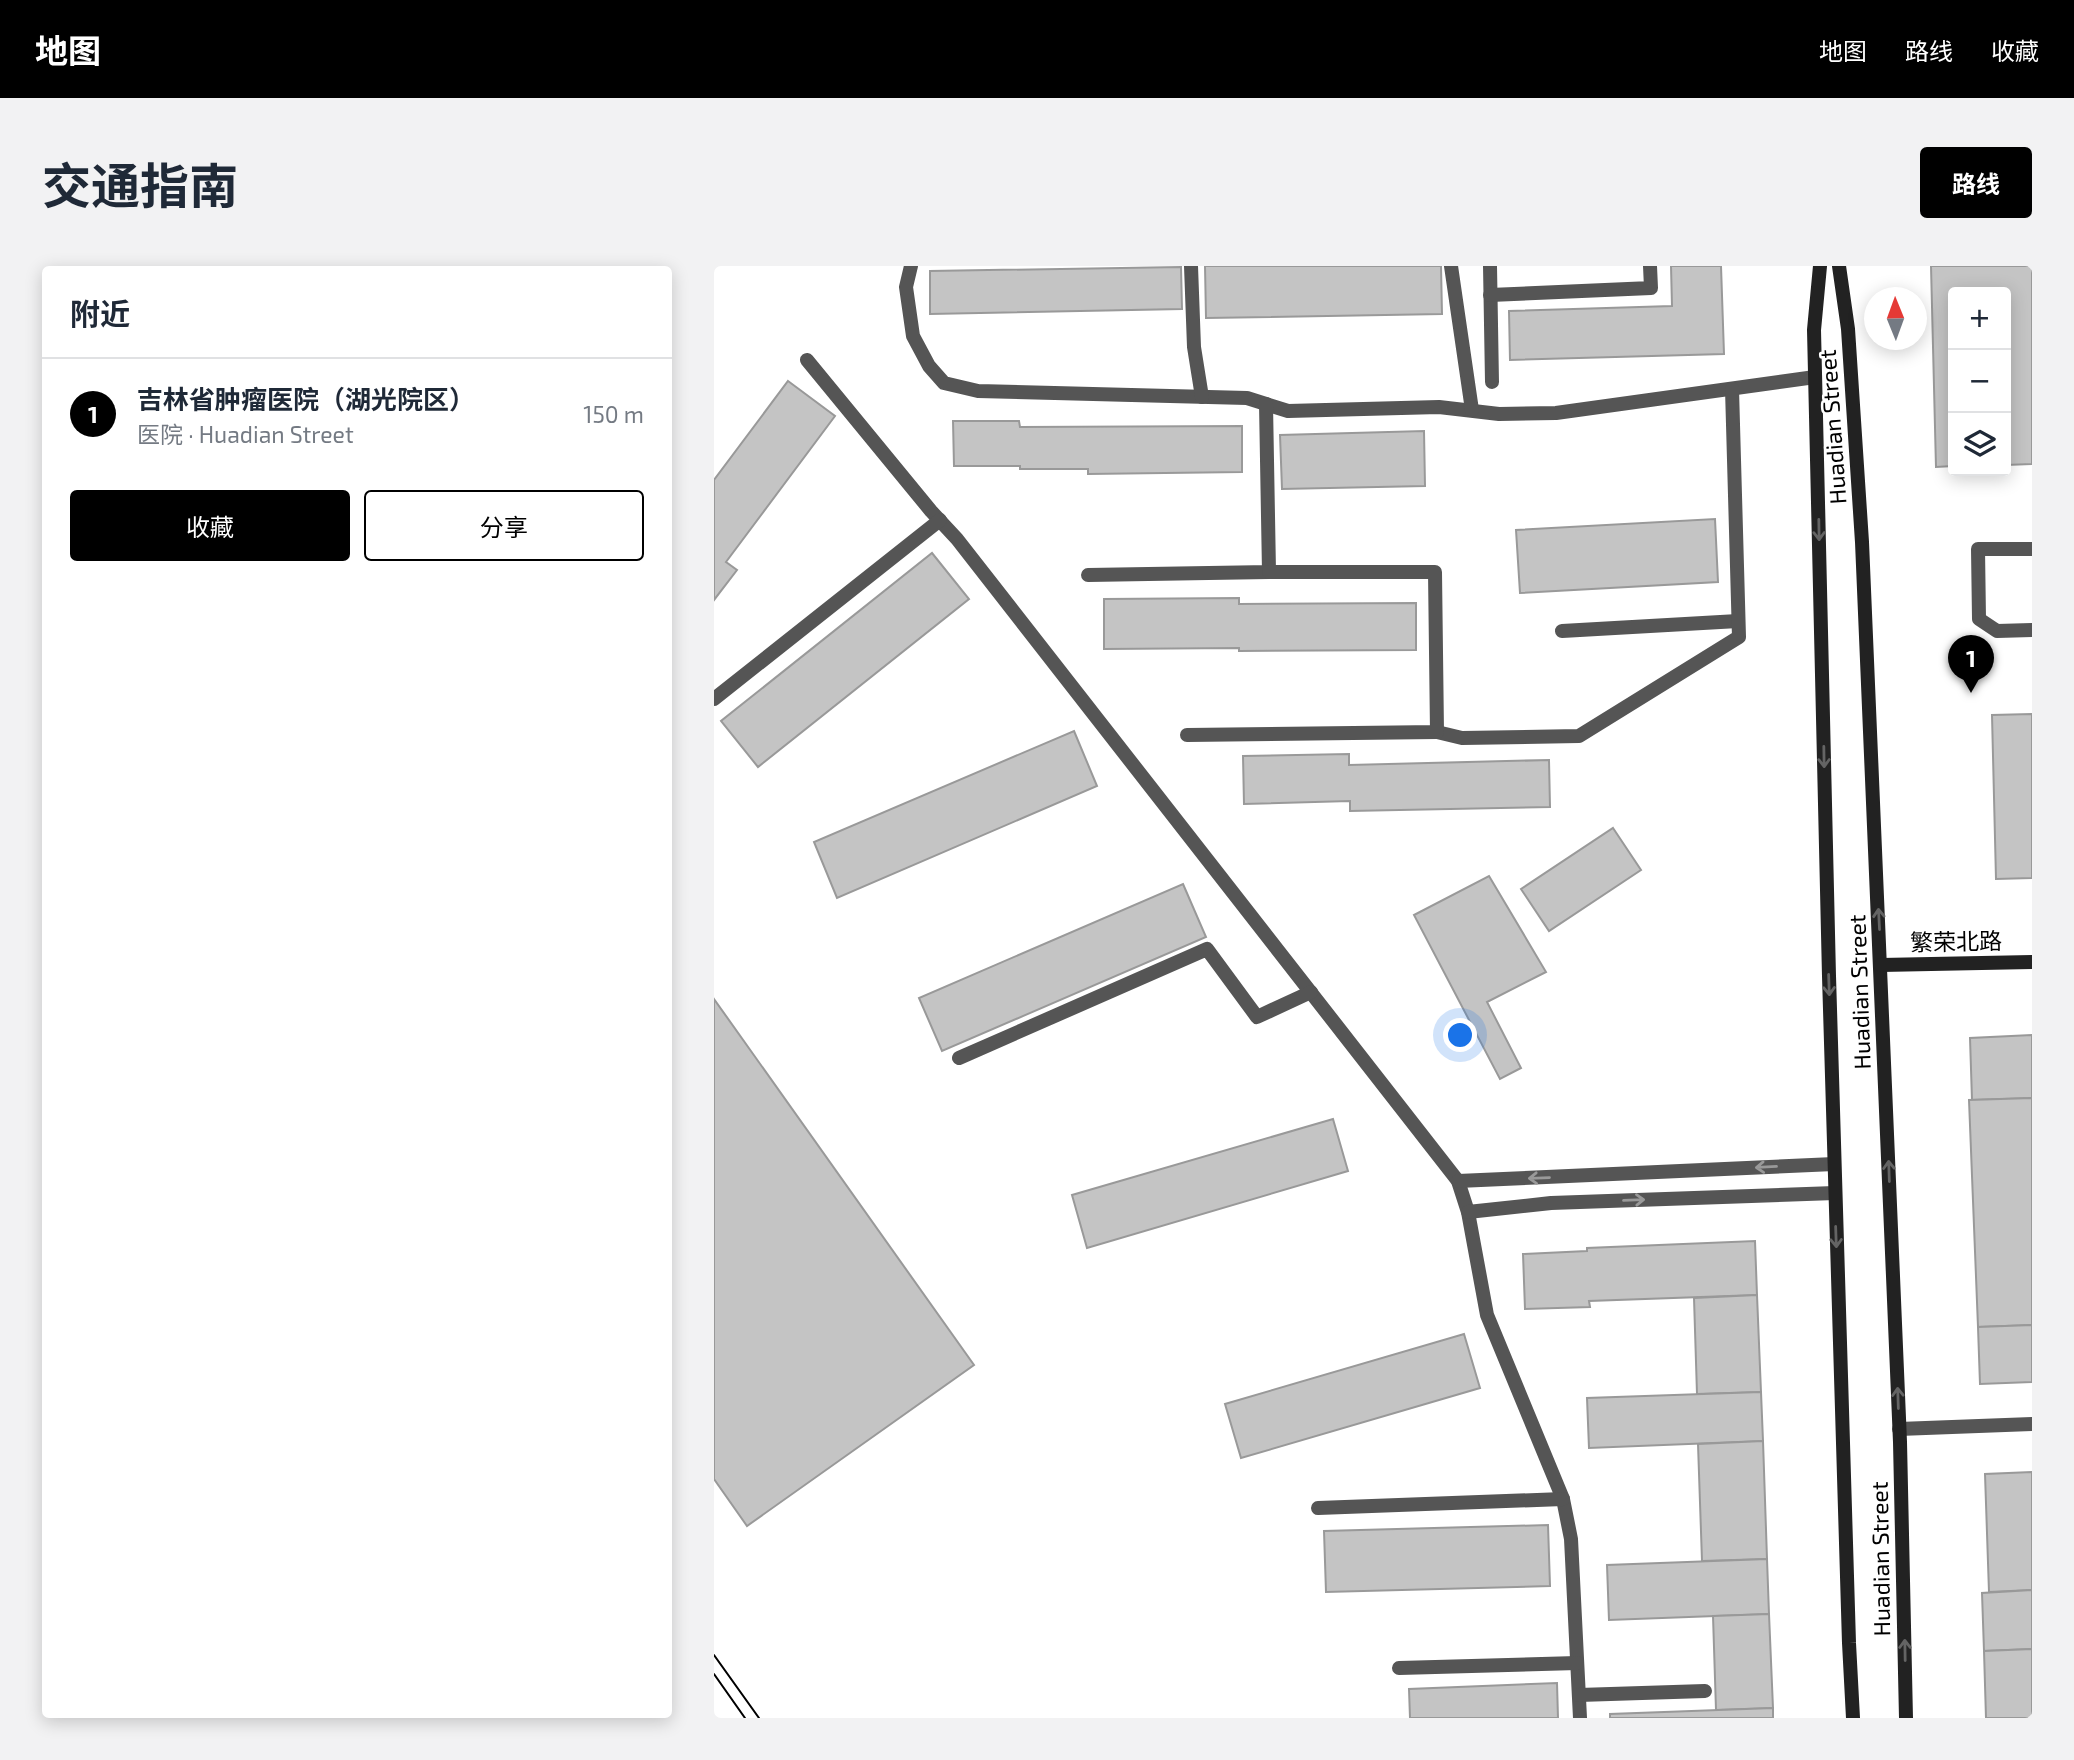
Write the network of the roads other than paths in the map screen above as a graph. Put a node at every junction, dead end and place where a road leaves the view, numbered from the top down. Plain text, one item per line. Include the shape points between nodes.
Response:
1 (911, 266) edge
2 (1191, 266) edge
3 (1451, 266) edge
4 (1490, 266) edge
5 (1650, 266) edge
6 (1820, 266) edge
7 (1839, 266) edge
8 (1490, 295) junction
9 (807, 360) dead end
10 (1815, 377) junction
11 (1492, 382) dead end
12 (1732, 389) junction
13 (1202, 397) junction
14 (1266, 404) junction
15 (1472, 410) junction
16 (940, 520) junction
17 (2032, 549) edge
18 (1269, 572) junction
19 (1088, 575) dead end
20 (1738, 621) junction
21 (1562, 631) dead end
22 (2032, 631) edge
23 (714, 699) edge
24 (1437, 732) junction
25 (1187, 735) dead end
26 (2032, 962) edge
27 (1881, 965) junction
28 (1311, 992) junction
29 (959, 1058) dead end
30 (1834, 1164) junction
31 (1458, 1181) junction
32 (1835, 1194) junction
33 (1468, 1212) junction
34 (2032, 1424) edge
35 (1899, 1429) junction
36 (1563, 1499) junction
37 (1318, 1508) dead end
38 (1577, 1663) junction
39 (1399, 1668) dead end
40 (1705, 1691) dead end
41 (1579, 1695) junction
42 (1580, 1718) edge
43 (1853, 1718) edge
44 (1906, 1718) edge

1 - 13 lane via 906,287 913,336 944,383 978,390
2 - 13 lane via 1194,347
3 - 15 lane
4 - 8 lane
5 - 8 lane via 1651,288
6 - 10 street, Huadian Street
27 -> 7 street, Huadian Street via 1862,542 1848,329
8 - 11 lane
9 - 16 lane
10 - 12 lane
10 -> 30 street, Huadian Street
12 - 15 lane via 1556,413
12 - 20 lane
13 - 14 lane via 1247,398
14 - 15 lane via 1288,411
14 - 18 lane
16 - 23 lane
16 - 28 lane
17 - 22 lane via 1978,550 1979,620 1997,631
18 - 19 lane
18 - 24 lane via 1435,572
20 - 21 lane
20 - 24 lane via 1739,637 1579,736 1462,738
24 - 25 lane
26 - 27 street, 繁荣北路
35 -> 27 street, Huadian Street
28 - 29 lane via 1257,1017 1207,949
28 - 31 lane
30 -> 31 lane
30 - 32 street, Huadian Street
31 - 33 lane
33 -> 32 lane via 1551,1203
32 -> 43 street, Huadian Street
33 - 36 lane via 1487,1315
34 - 35 lane
44 -> 35 street, Huadian Street
36 - 37 lane
36 - 38 lane via 1571,1539
38 - 39 lane
38 - 41 lane
40 - 41 lane
41 - 42 lane

